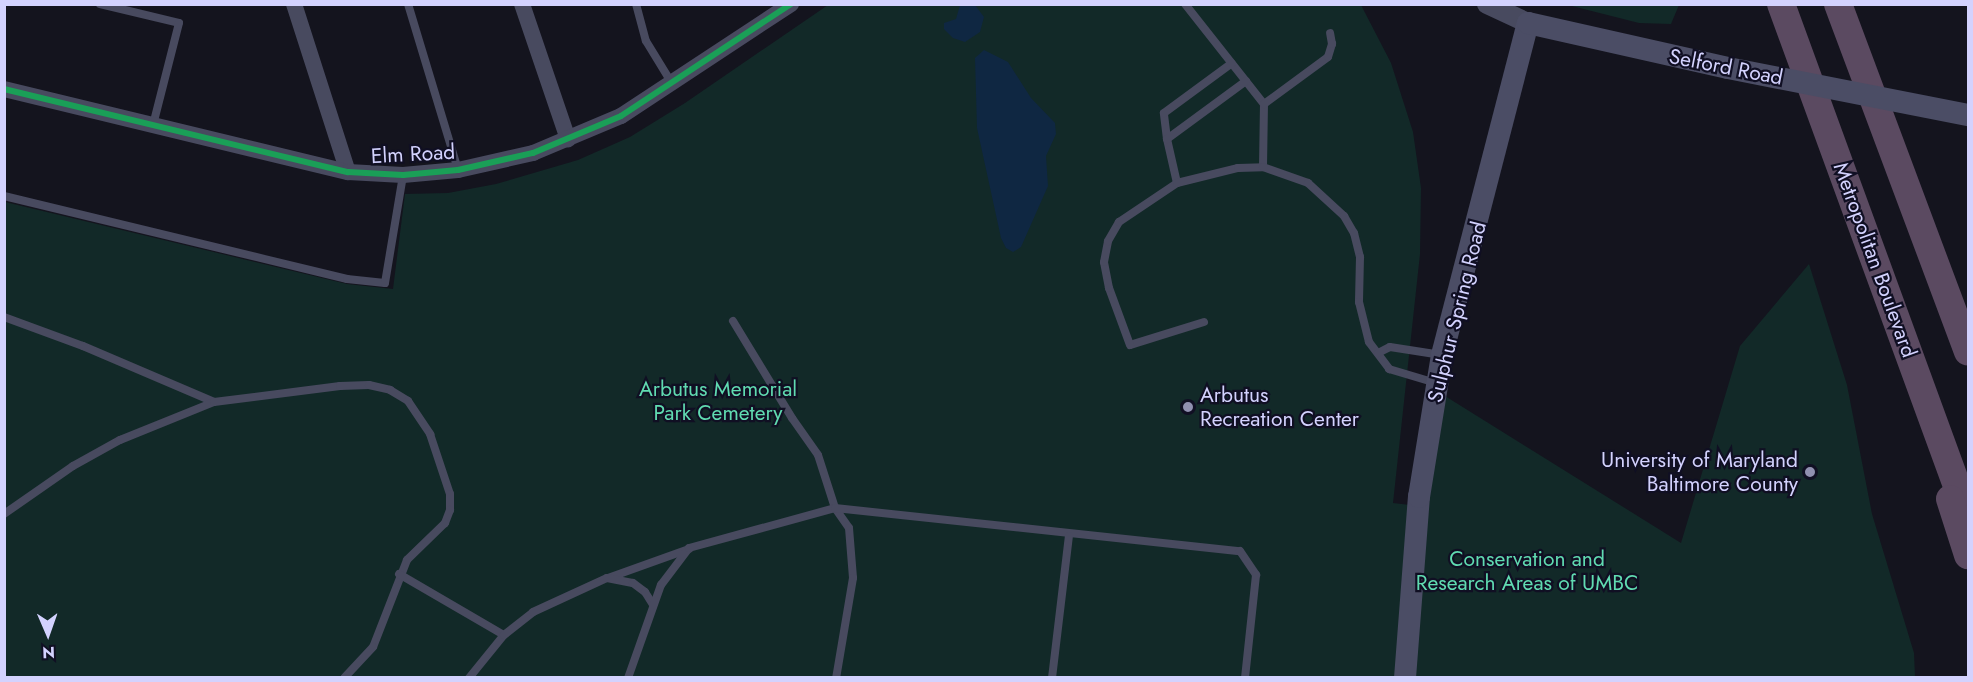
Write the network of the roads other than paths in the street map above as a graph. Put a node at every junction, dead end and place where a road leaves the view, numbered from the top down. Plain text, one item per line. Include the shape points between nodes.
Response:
1 (100, 4) edge
2 (294, 4) edge
3 (408, 4) edge
4 (522, 4) edge
5 (636, 4) edge
6 (791, 4) edge
7 (1185, 4) edge
8 (1487, 4) edge
9 (1781, 4) edge
10 (1838, 4) edge
11 (1845, 4) edge
12 (1528, 23) junction
13 (1330, 33) dead end
14 (1232, 63) junction
15 (1246, 81) junction
16 (673, 86) junction
17 (4, 89) edge
18 (1264, 104) junction
19 (1968, 115) edge
20 (153, 125) junction
21 (568, 139) junction
22 (1167, 139) junction
23 (1263, 167) junction
24 (458, 170) junction
25 (348, 172) junction
26 (403, 175) junction
27 (1176, 183) junction
28 (4, 196) edge
29 (1863, 228) junction
30 (1968, 295) edge
31 (4, 317) edge
32 (733, 321) dead end
33 (1204, 321) dead end
34 (1968, 352) edge
35 (1378, 353) junction
36 (1442, 355) junction
37 (1438, 384) junction
38 (214, 402) junction
39 (834, 507) junction
40 (4, 514) edge
41 (1968, 516) edge
42 (1069, 536) junction
43 (689, 549) junction
44 (1968, 555) edge
45 (399, 573) junction
46 (607, 578) junction
47 (653, 605) junction
48 (504, 635) junction
49 (344, 678) edge
50 (470, 678) edge
51 (628, 678) edge
52 (836, 678) edge
53 (1052, 678) edge
54 (1245, 678) edge
55 (1405, 678) edge

1 - 20 lane via 179,23
2 - 25 street
3 - 24 lane
4 - 21 street
5 - 16 lane via 646,41
6 - 16 street, Elm Road
7 - 14 lane
8 - 12 street, Selford Road
9 - 29 highway, Metropolitan Boulevard
10 - 34 highway
11 - 30 highway
12 - 19 main road, Selford Road, bridge via 1728,68
12 - 36 main road, Sulphur Spring Road
13 - 18 lane via 1328,57
14 - 15 lane
14 - 22 lane via 1164,113
15 - 18 lane
15 - 22 lane
16 - 21 street, Elm Road via 621,116
17 - 20 street, Elm Road
18 - 23 lane
20 - 25 street, Elm Road
21 - 24 street, Elm Road via 533,153
22 - 27 lane
23 - 27 lane via 1238,168
23 - 35 lane via 1308,183 1344,216 1354,233 1360,257 1363,326
24 - 26 street, Elm Road
25 - 26 street, Elm Road
26 - 28 lane via 385,283 347,279
27 - 33 lane via 1119,222 1108,240 1104,262 1109,288 1130,345
29 - 41 highway, Metropolitan Boulevard
29 - 44 highway
31 - 38 lane
32 - 39 lane via 818,455
35 - 36 lane via 1390,347
35 - 37 lane via 1389,369
36 - 37 main road, Sulphur Spring Road
37 - 55 main road, Sulphur Spring Road via 1419,497
38 - 40 lane via 120,440 73,466
38 - 45 lane via 369,385 390,390 408,401 430,434 450,494 450,510 445,523
39 - 42 lane
39 - 43 lane
39 - 52 lane via 849,528 853,578
42 - 53 lane
42 - 54 lane via 1240,551 1256,575
43 - 46 lane
43 - 47 lane via 673,565
45 - 48 lane
45 - 49 lane via 373,647
46 - 47 lane via 633,583
46 - 48 lane via 556,599
47 - 51 lane
48 - 50 lane

